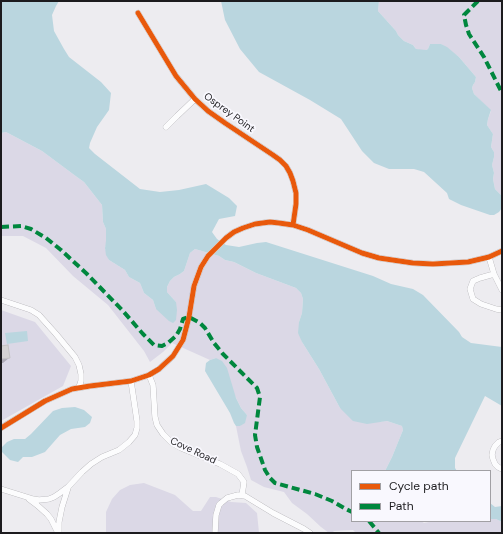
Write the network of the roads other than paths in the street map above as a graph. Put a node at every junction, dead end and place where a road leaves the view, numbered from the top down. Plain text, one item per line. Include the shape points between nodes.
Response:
1 (138, 13) dead end
2 (195, 99) junction
3 (166, 127) dead end
4 (293, 226) junction
5 (502, 251) edge
6 (489, 257) junction
7 (494, 274) junction
8 (501, 287) edge
9 (1, 300) edge
10 (502, 310) edge
11 (150, 375) junction
12 (131, 381) junction
13 (79, 388) junction
14 (1, 428) edge
15 (502, 441) edge
16 (502, 469) edge
17 (68, 487) junction
18 (1, 489) edge
19 (242, 495) junction
20 (27, 498) junction
21 (59, 533) edge
22 (215, 533) edge
23 (310, 533) edge

1 - 2 street, Osprey Point via 176,76
2 - 3 street
2 - 4 street, Osprey Point via 286,166 296,193
4 - 6 street via 362,253 413,264 458,263
4 - 11 street via 270,222 243,228 234,232 208,256 194,286 183,340 168,362
5 - 6 street
6 - 7 street
7 - 8 street
7 - 10 street via 473,281 470,289 473,299
9 - 13 street via 39,315 56,334 79,365
11 - 12 street
11 - 19 street, Cove Road via 155,417 163,434 181,448 238,474 244,482
12 - 13 street
12 - 17 street via 137,421 132,439 119,450 91,464
13 - 14 street via 44,401
15 - 16 street via 495,446 492,455 495,464
17 - 20 street via 48,499
17 - 21 street via 62,507
18 - 20 street
19 - 22 street via 234,495 221,502 216,515
19 - 23 street
20 - 21 street via 51,519

